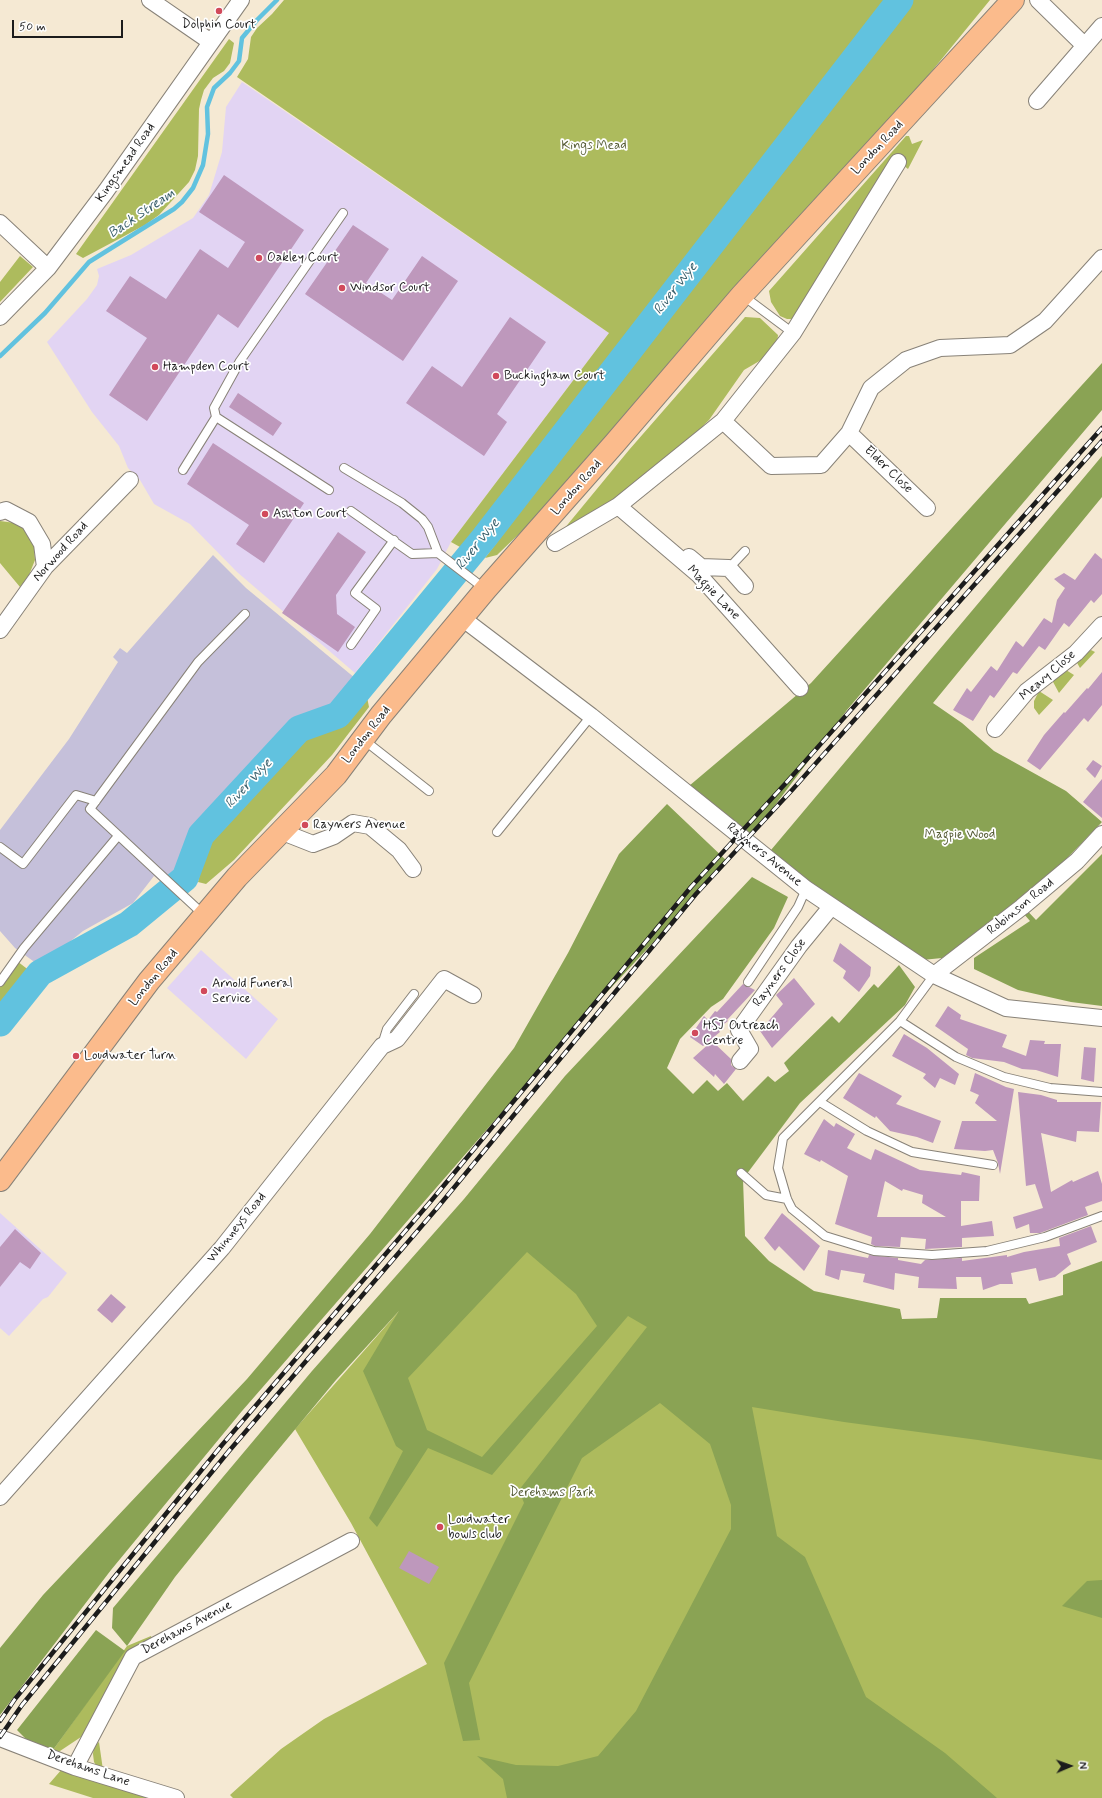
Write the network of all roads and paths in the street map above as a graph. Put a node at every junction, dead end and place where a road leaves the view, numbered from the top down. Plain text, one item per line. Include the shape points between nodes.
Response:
1 (150, 0) edge
2 (241, 0) edge
3 (1013, 0) edge
4 (1038, 0) edge
5 (1102, 26) edge
6 (211, 42) junction
7 (1085, 46) junction
8 (1037, 101) dead end
9 (898, 162) dead end
10 (343, 213) dead end
11 (0, 223) edge
12 (1102, 258) edge
13 (48, 268) junction
14 (742, 295) junction
15 (0, 317) edge
16 (793, 333) junction
17 (216, 417) junction
18 (723, 421) junction
19 (849, 432) junction
20 (344, 468) dead end
21 (183, 470) dead end
22 (130, 480) dead end
23 (329, 490) dead end
24 (621, 504) junction
25 (927, 508) dead end
26 (351, 511) dead end
27 (0, 512) edge
28 (394, 540) junction
29 (555, 543) dead end
30 (745, 551) dead end
31 (441, 556) junction
32 (44, 567) junction
33 (729, 568) junction
34 (478, 583) junction
35 (746, 586) dead end
36 (244, 614) dead end
37 (462, 618) junction
38 (1102, 625) edge
39 (0, 630) edge
40 (351, 646) dead end
41 (800, 688) dead end
42 (591, 716) junction
43 (995, 728) dead end
44 (363, 739) junction
45 (429, 792) dead end
46 (96, 801) junction
47 (280, 831) junction
48 (498, 832) dead end
49 (1102, 834) edge
50 (118, 836) junction
51 (0, 847) edge
52 (413, 869) dead end
53 (806, 889) junction
54 (831, 907) junction
55 (204, 916) junction
56 (934, 975) junction
57 (0, 982) edge
58 (748, 982) dead end
59 (414, 994) dead end
60 (473, 995) dead end
61 (1102, 1018) edge
62 (900, 1021) junction
63 (382, 1046) junction
64 (740, 1060) dead end
65 (1102, 1092) edge
66 (820, 1102) junction
67 (993, 1165) dead end
68 (741, 1173) dead end
69 (0, 1180) edge
70 (787, 1198) junction
71 (1102, 1216) edge
72 (0, 1497) edge
73 (351, 1541) dead end
74 (0, 1738) edge
75 (75, 1767) junction
76 (176, 1798) edge

1 - 6 street
2 - 6 street, Kingsmead Road
3 - 14 main road, London Road
4 - 7 street
5 - 7 street
6 - 13 street, Kingsmead Road
7 - 8 street
9 - 16 street, London Road
10 - 17 lane via 240,360 214,408
11 - 13 street
12 - 19 street via 1045,321 1010,345 940,348 906,360 871,388
13 - 15 street, Kingsmead Road
14 - 16 lane
14 - 34 main road, London Road via 615,443
16 - 18 street, London Road
17 - 21 lane
17 - 23 lane
18 - 19 street via 771,466 822,465
18 - 24 street, London Road
19 - 25 street, Elder Close
20 - 31 lane via 402,502 422,519
22 - 32 street, Norwood Road
24 - 29 street, London Road
24 - 33 street via 701,567
24 - 41 street, Magpie Lane via 699,575
26 - 28 lane
27 - 32 street via 6,510 29,522 42,544
28 - 31 lane via 412,554
28 - 40 lane via 355,593 376,609
30 - 33 lane
31 - 34 lane
32 - 39 street, Norwood Road
33 - 35 street
34 - 37 main road, London Road
36 - 46 lane via 198,662
37 - 42 street, Rayners Avenue
37 - 44 main road, London Road
38 - 43 street, Meavy Close via 1076,653 1027,691
42 - 48 lane
42 - 53 street, Rayners Avenue
44 - 45 lane
44 - 47 main road, London Road via 336,775
46 - 50 lane via 90,809
46 - 51 lane via 76,795 23,864
47 - 52 street via 313,844 334,836 353,823 370,826 399,850
47 - 55 main road, London Road
49 - 56 street, Robinson Road via 1077,861
50 - 55 lane
50 - 57 lane via 24,948
53 - 54 street, Rayners Avenue
53 - 58 lane via 798,907
54 - 56 street, Rayners Avenue
54 - 64 street, Rayners Close via 799,946 739,1030 750,1049
55 - 69 main road, London Road via 149,981
56 - 61 street, Rayners Avenue via 1006,1008
56 - 62 lane
59 - 63 lane via 387,1029
60 - 63 street, Whinneys Road via 444,979 397,1039
62 - 65 lane via 956,1057 1004,1077 1050,1088
62 - 66 lane
63 - 72 street, Whinneys Road via 222,1248
66 - 67 lane via 867,1131 912,1152
66 - 70 lane via 783,1138 778,1168
68 - 70 lane via 766,1195
70 - 71 lane via 792,1209 825,1236 874,1251 932,1255 987,1251 1045,1237
73 - 75 street, Derehams Avenue via 133,1657
74 - 75 street, Derehams Lane
75 - 76 street, Derehams Lane

